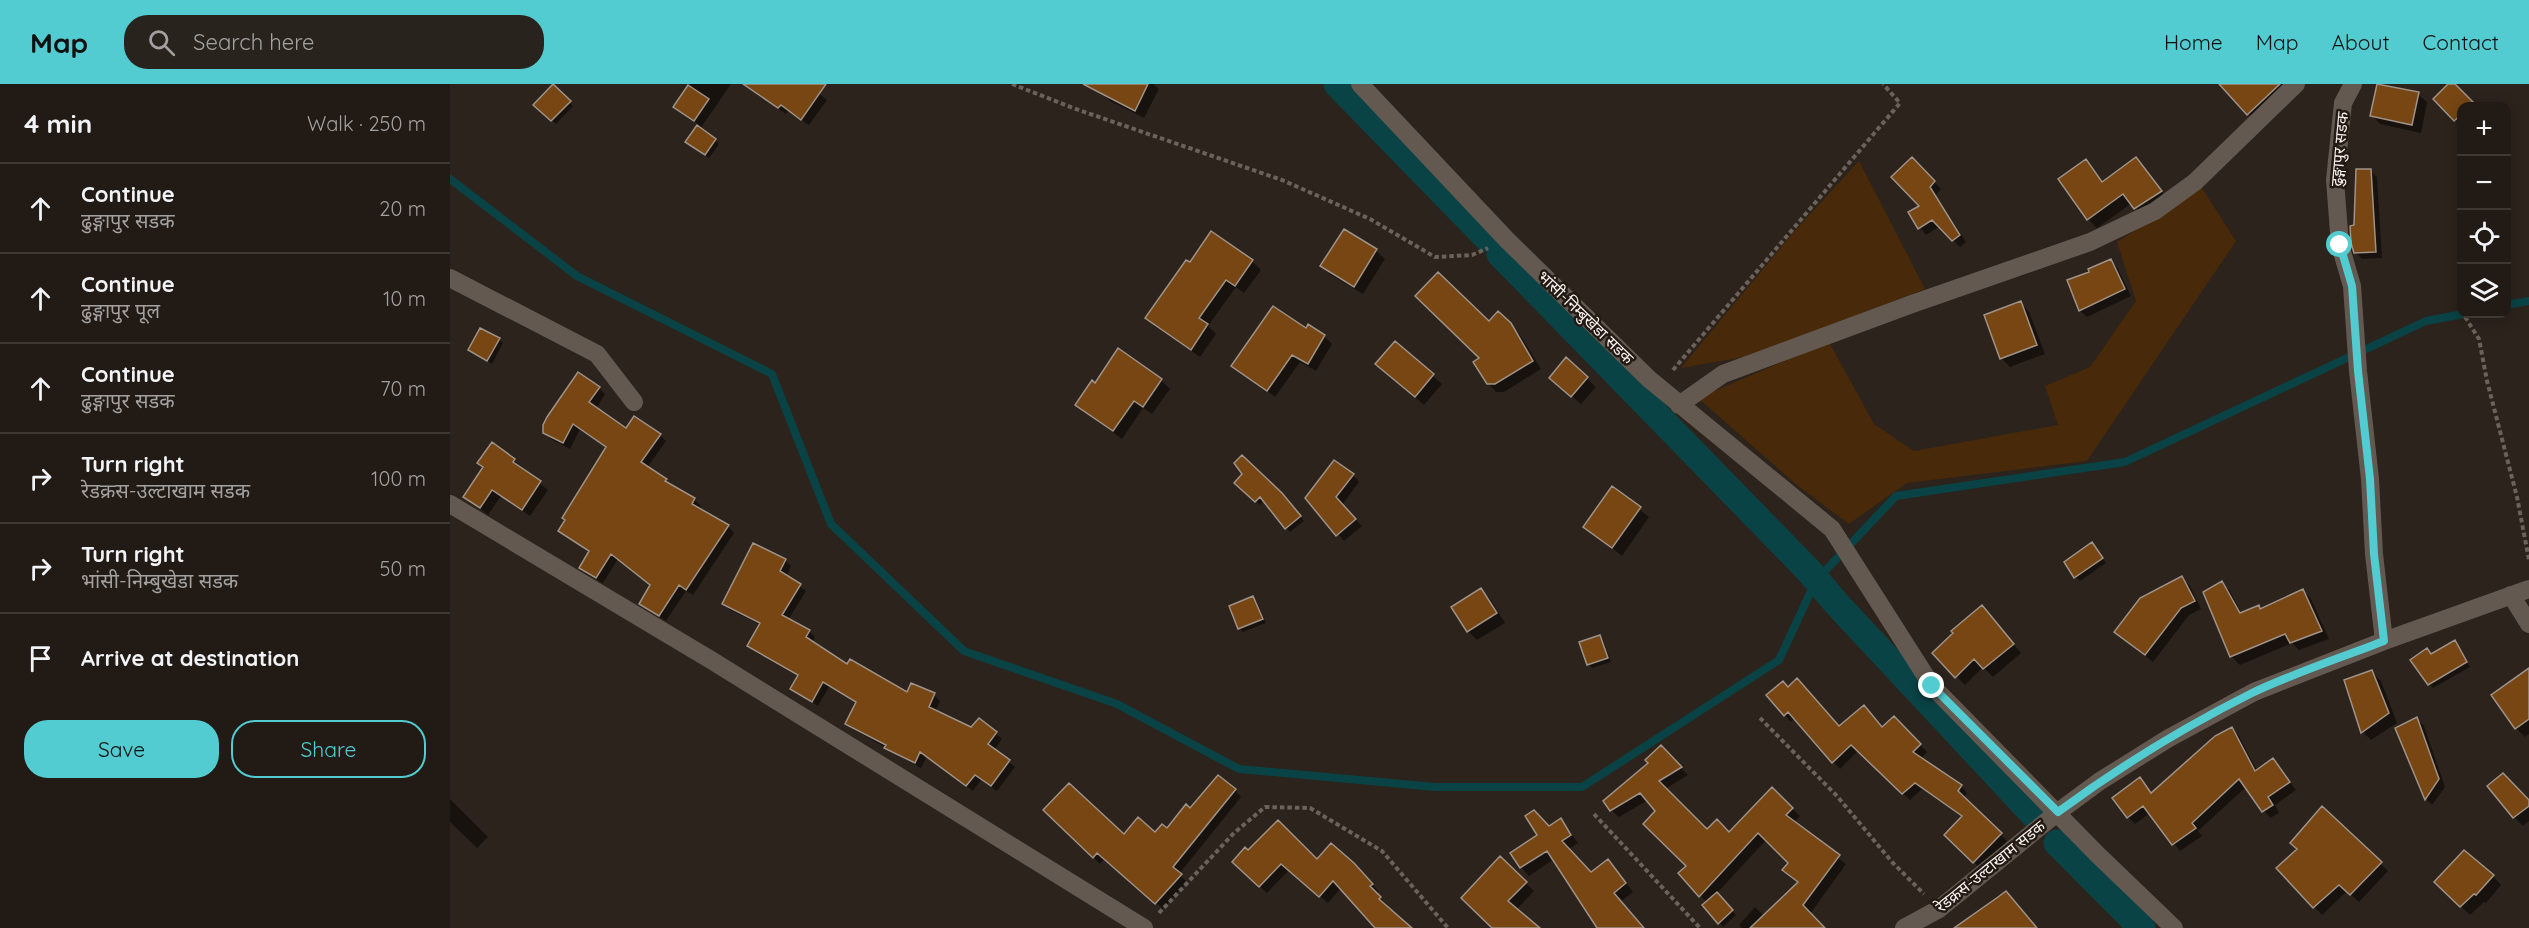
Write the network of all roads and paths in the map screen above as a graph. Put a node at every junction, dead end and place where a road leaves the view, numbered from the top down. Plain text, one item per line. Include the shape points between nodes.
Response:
1 (1012, 84) edge
2 (1360, 84) edge
3 (1883, 84) edge
4 (2296, 84) edge
5 (2353, 84) edge
6 (1507, 240) junction
7 (450, 278) edge
8 (2466, 318) edge
9 (1649, 379) junction
10 (634, 402) dead end
11 (1678, 405) junction
12 (450, 504) edge
13 (2529, 560) edge
14 (2529, 589) edge
15 (2511, 595) junction
16 (2529, 624) edge
17 (2384, 641) junction
18 (1760, 718) dead end
19 (2058, 812) junction
20 (1594, 814) dead end
21 (1939, 909) junction
22 (1149, 924) edge
23 (1448, 928) edge
24 (1700, 928) edge
25 (1904, 928) edge
26 (2174, 928) edge

1 - 6 path via 1282,180 1370,219 1436,257 1472,255
2 - 6 street, भांसी-निम्बुखेडा सडक
3 - 9 path via 1900,103 1674,370
4 - 11 street via 2195,182 2155,211 2090,242 1723,374
5 - 17 street, ढुङ्गापुर सडक via 2343,103 2335,180 2340,245 2352,286
6 - 9 street, भांसी-निम्बुखेडा सडक
7 - 10 street via 597,354
8 - 13 path via 2479,339
9 - 11 street, भांसी-निम्बुखेडा सडक
11 - 19 street, भांसी-निम्बुखेडा सडक via 1832,529 1932,686
12 - 22 street
14 - 15 street, रेडक्रस-उल्टाखाम सडक
15 - 16 street
15 - 17 street, रेडक्रस-उल्टाखाम सडक
17 - 19 street, रेडक्रस-उल्टाखाम सडक via 2254,692 2169,738
18 - 21 path
19 - 21 street, रेडक्रस-उल्टाखाम सडक
19 - 26 street
20 - 24 path
21 - 25 street, रेडक्रस-उल्टाखाम सडक
22 - 23 path via 1234,833 1265,807 1310,808 1382,851

